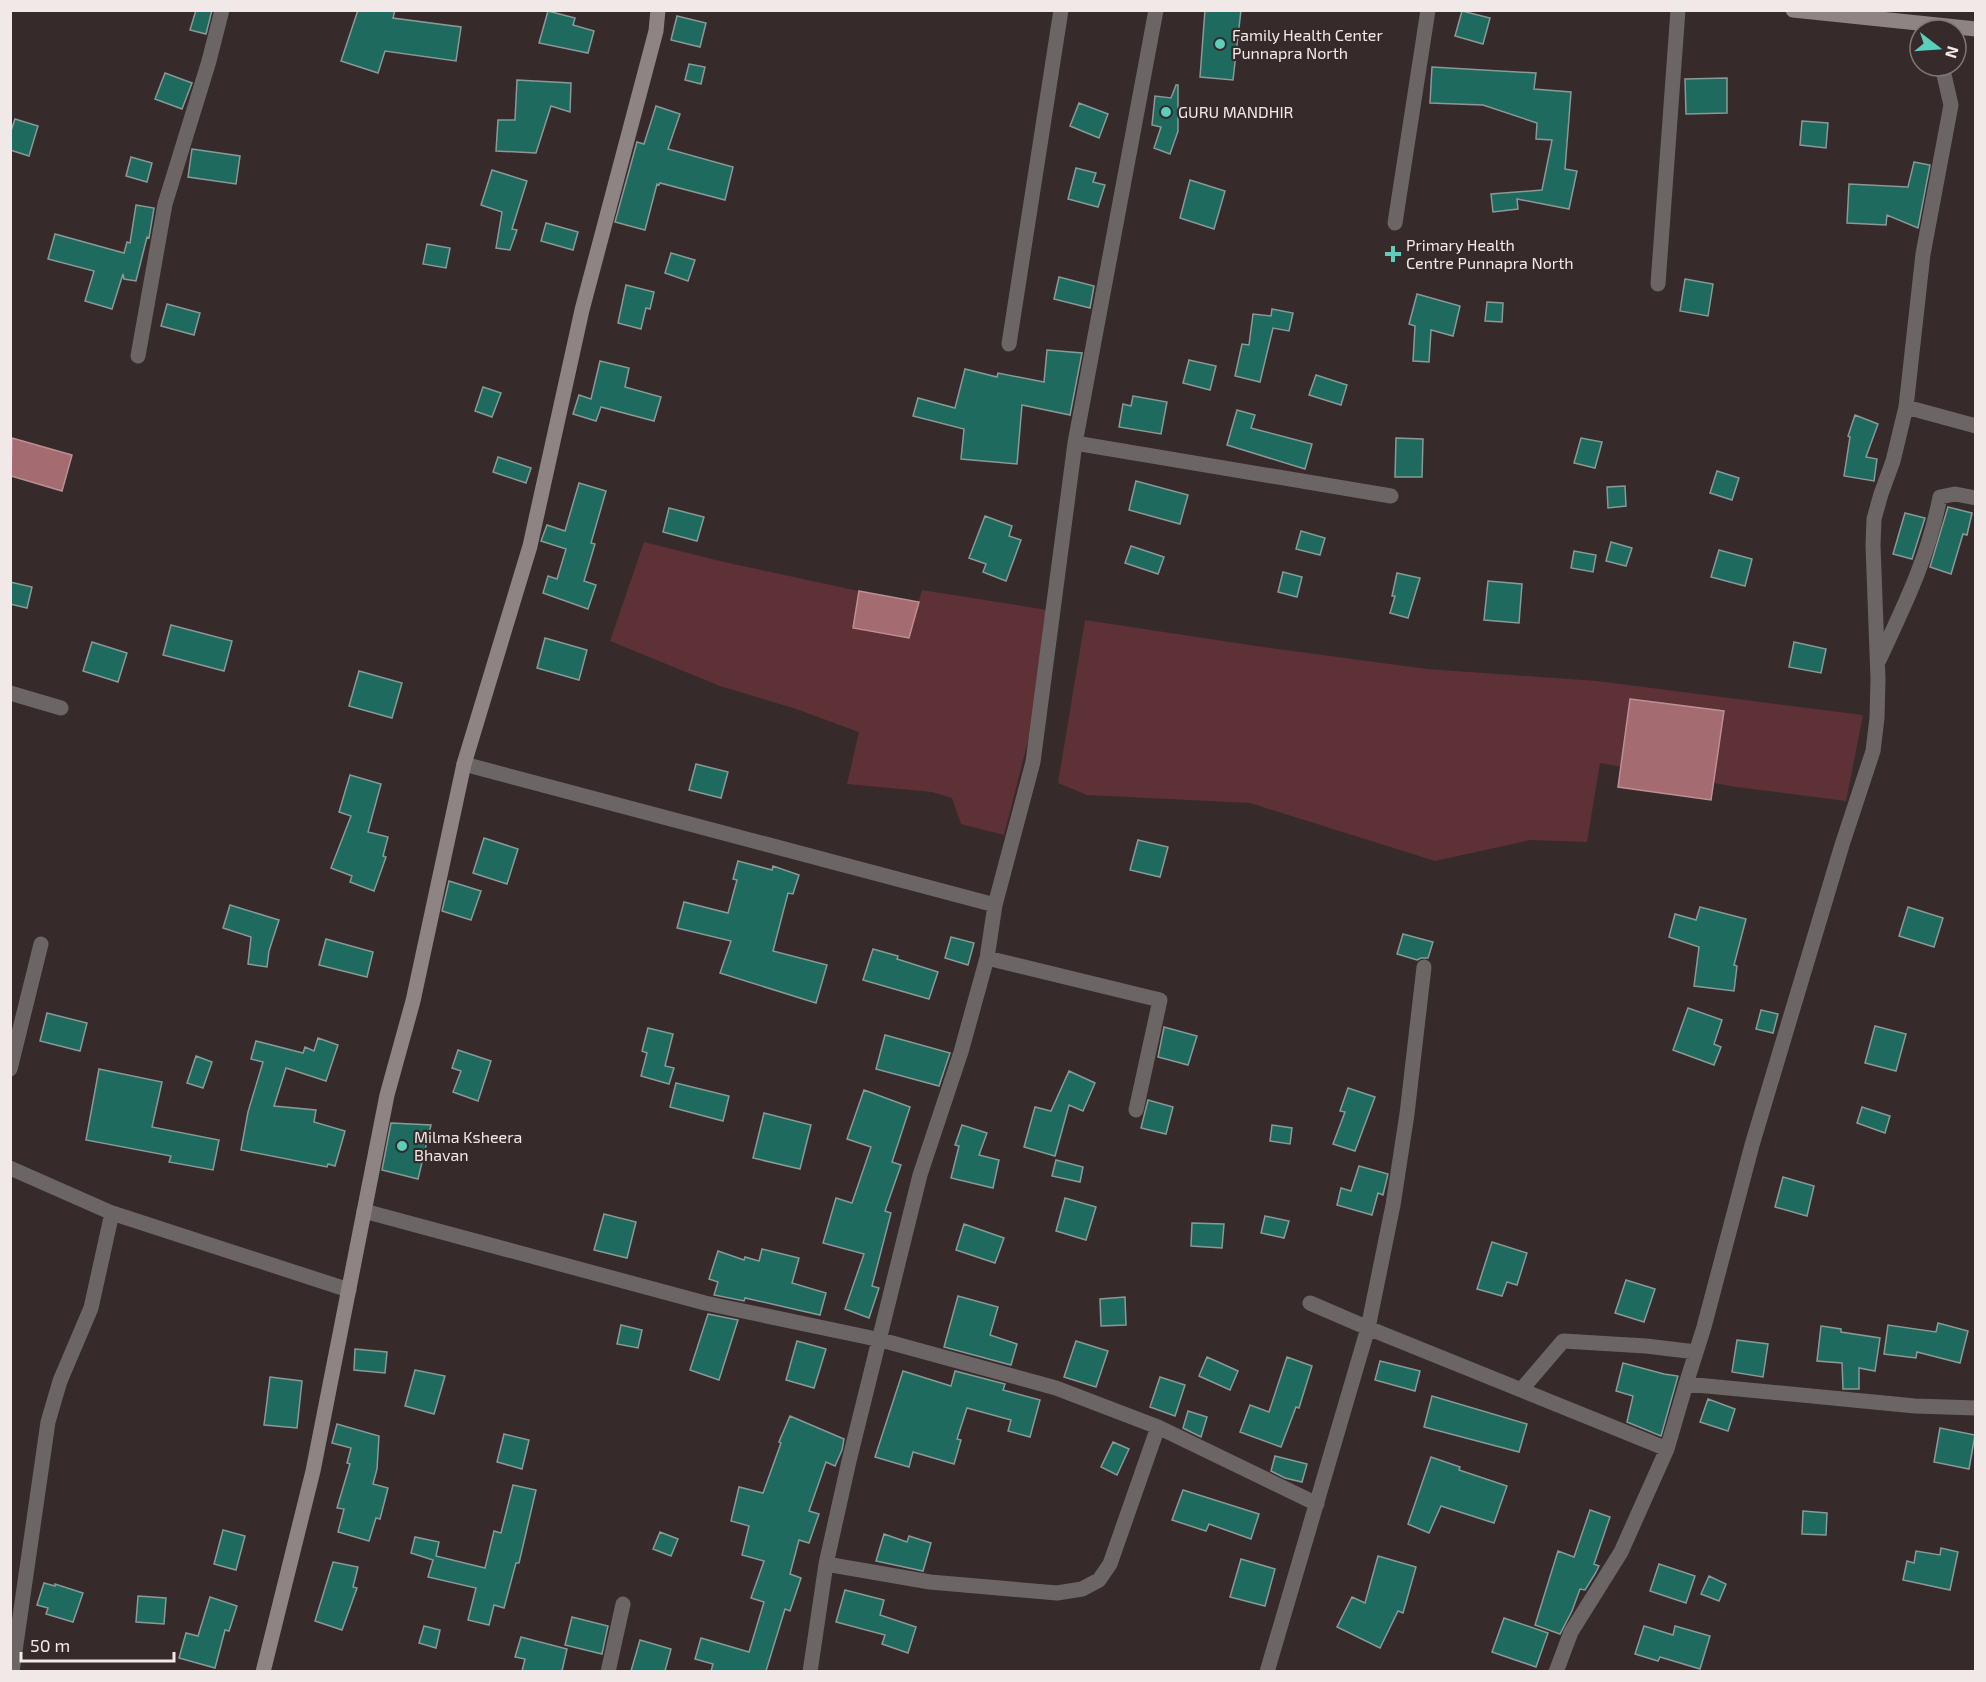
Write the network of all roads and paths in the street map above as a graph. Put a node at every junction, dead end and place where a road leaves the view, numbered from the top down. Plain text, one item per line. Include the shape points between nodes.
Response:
1 (222, 10) edge
2 (658, 10) edge
3 (1061, 10) edge
4 (1156, 10) edge
5 (1428, 10) edge
6 (1678, 10) edge
7 (1793, 10) edge
8 (1908, 25) edge
9 (1945, 78) edge
10 (1395, 223) dead end
11 (1658, 284) dead end
12 (1009, 344) dead end
13 (138, 356) dead end
14 (1906, 407) junction
15 (1976, 426) edge
16 (1075, 443) junction
17 (1391, 496) dead end
18 (1976, 498) edge
19 (1878, 663) junction
20 (10, 693) edge
21 (61, 708) dead end
22 (464, 764) junction
23 (995, 905) junction
24 (41, 944) dead end
25 (987, 958) junction
26 (1424, 967) dead end
27 (10, 1069) edge
28 (1136, 1110) dead end
29 (10, 1168) edge
30 (364, 1211) junction
31 (112, 1212) junction
32 (349, 1290) junction
33 (1310, 1302) dead end
34 (1368, 1328) junction
35 (881, 1340) junction
36 (1696, 1352) junction
37 (1686, 1384) junction
38 (1521, 1390) junction
39 (1976, 1408) edge
40 (1158, 1427) junction
41 (1667, 1449) junction
42 (1317, 1504) junction
43 (826, 1564) junction
44 (623, 1604) dead end
45 (12, 1671) edge
46 (262, 1671) edge
47 (608, 1671) edge
48 (810, 1671) edge
49 (1267, 1671) edge
50 (1556, 1671) edge

1 - 13 street via 165,204
2 - 22 street via 656,31 582,310 530,546
3 - 12 street
4 - 16 street
5 - 10 street
6 - 11 street
7 - 8 street
9 - 14 street via 1952,105 1923,254
14 - 15 street
14 - 19 street via 1874,519
16 - 17 street
16 - 23 street via 1033,762
18 - 19 street via 1955,494 1940,497 1920,571
19 - 36 street via 1878,718 1873,751 1752,1144
20 - 21 street
22 - 23 street
22 - 30 street
23 - 25 street
24 - 27 street
25 - 28 street via 1160,1000
25 - 35 street via 920,1175
26 - 34 street via 1395,1193
29 - 31 street
30 - 32 street
30 - 35 street via 705,1303
31 - 32 street
31 - 45 street via 91,1308 60,1381 48,1422
32 - 46 street via 313,1471
33 - 34 street
34 - 38 street
34 - 42 street
35 - 40 street via 1056,1388
35 - 43 street
36 - 37 street
36 - 38 street via 1563,1341
37 - 39 street via 1915,1406
37 - 41 street
38 - 41 street
40 - 42 street
40 - 43 street via 1110,1564 1099,1580 1082,1589 1056,1593 930,1582
41 - 50 street via 1621,1552 1571,1632
42 - 49 street
43 - 48 street
44 - 47 street

